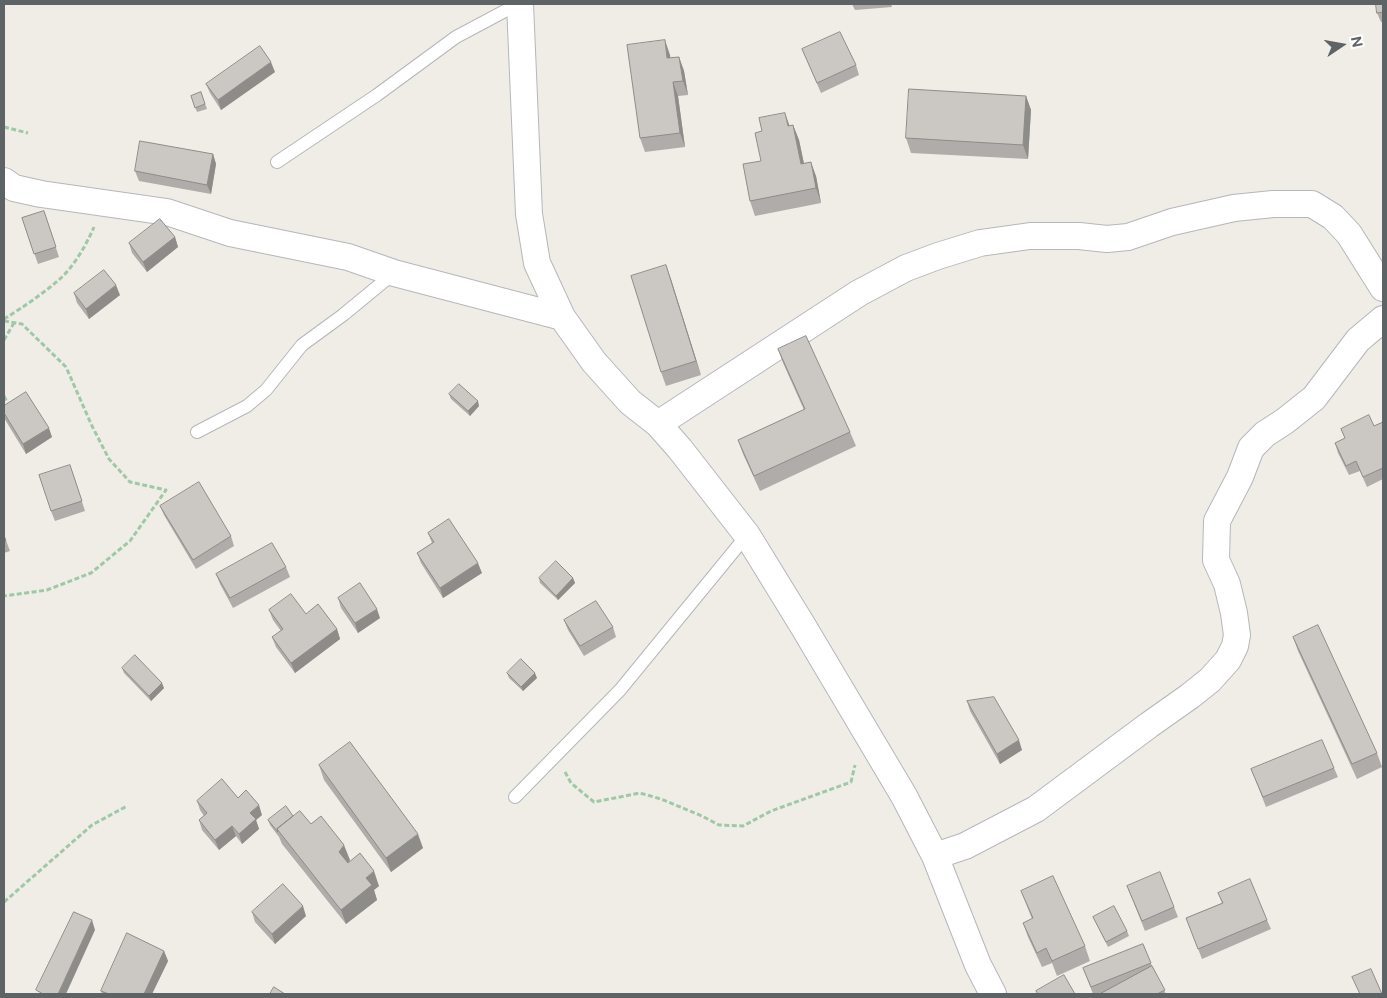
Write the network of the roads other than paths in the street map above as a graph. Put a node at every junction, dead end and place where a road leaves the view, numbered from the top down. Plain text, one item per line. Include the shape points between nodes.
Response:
1 (519, 4) edge
2 (277, 162) dead end
3 (4, 181) edge
4 (394, 273) junction
5 (1383, 288) edge
6 (562, 317) junction
7 (1383, 319) edge
8 (658, 424) junction
9 (197, 432) dead end
10 (747, 535) junction
11 (515, 797) dead end
12 (935, 856) junction
13 (993, 994) edge

1 - 2 lane via 456,37
1 - 6 street via 529,214 538,263
3 - 4 street via 14,188 167,212 230,233 348,257
4 - 6 street
4 - 9 lane via 302,345 266,390 247,406
5 - 8 street via 1349,234 1333,217 1312,204 1234,208 1172,222 1128,237 1030,236 980,243 906,268 859,293
6 - 8 street via 600,369 630,402
7 - 12 street via 1358,340 1314,398 1251,448 1217,521 1216,560 1227,584 1237,635 1228,660 1190,696 1036,809 965,846
8 - 10 street
10 - 11 lane via 620,690
10 - 12 street via 904,796
12 - 13 street via 978,965

